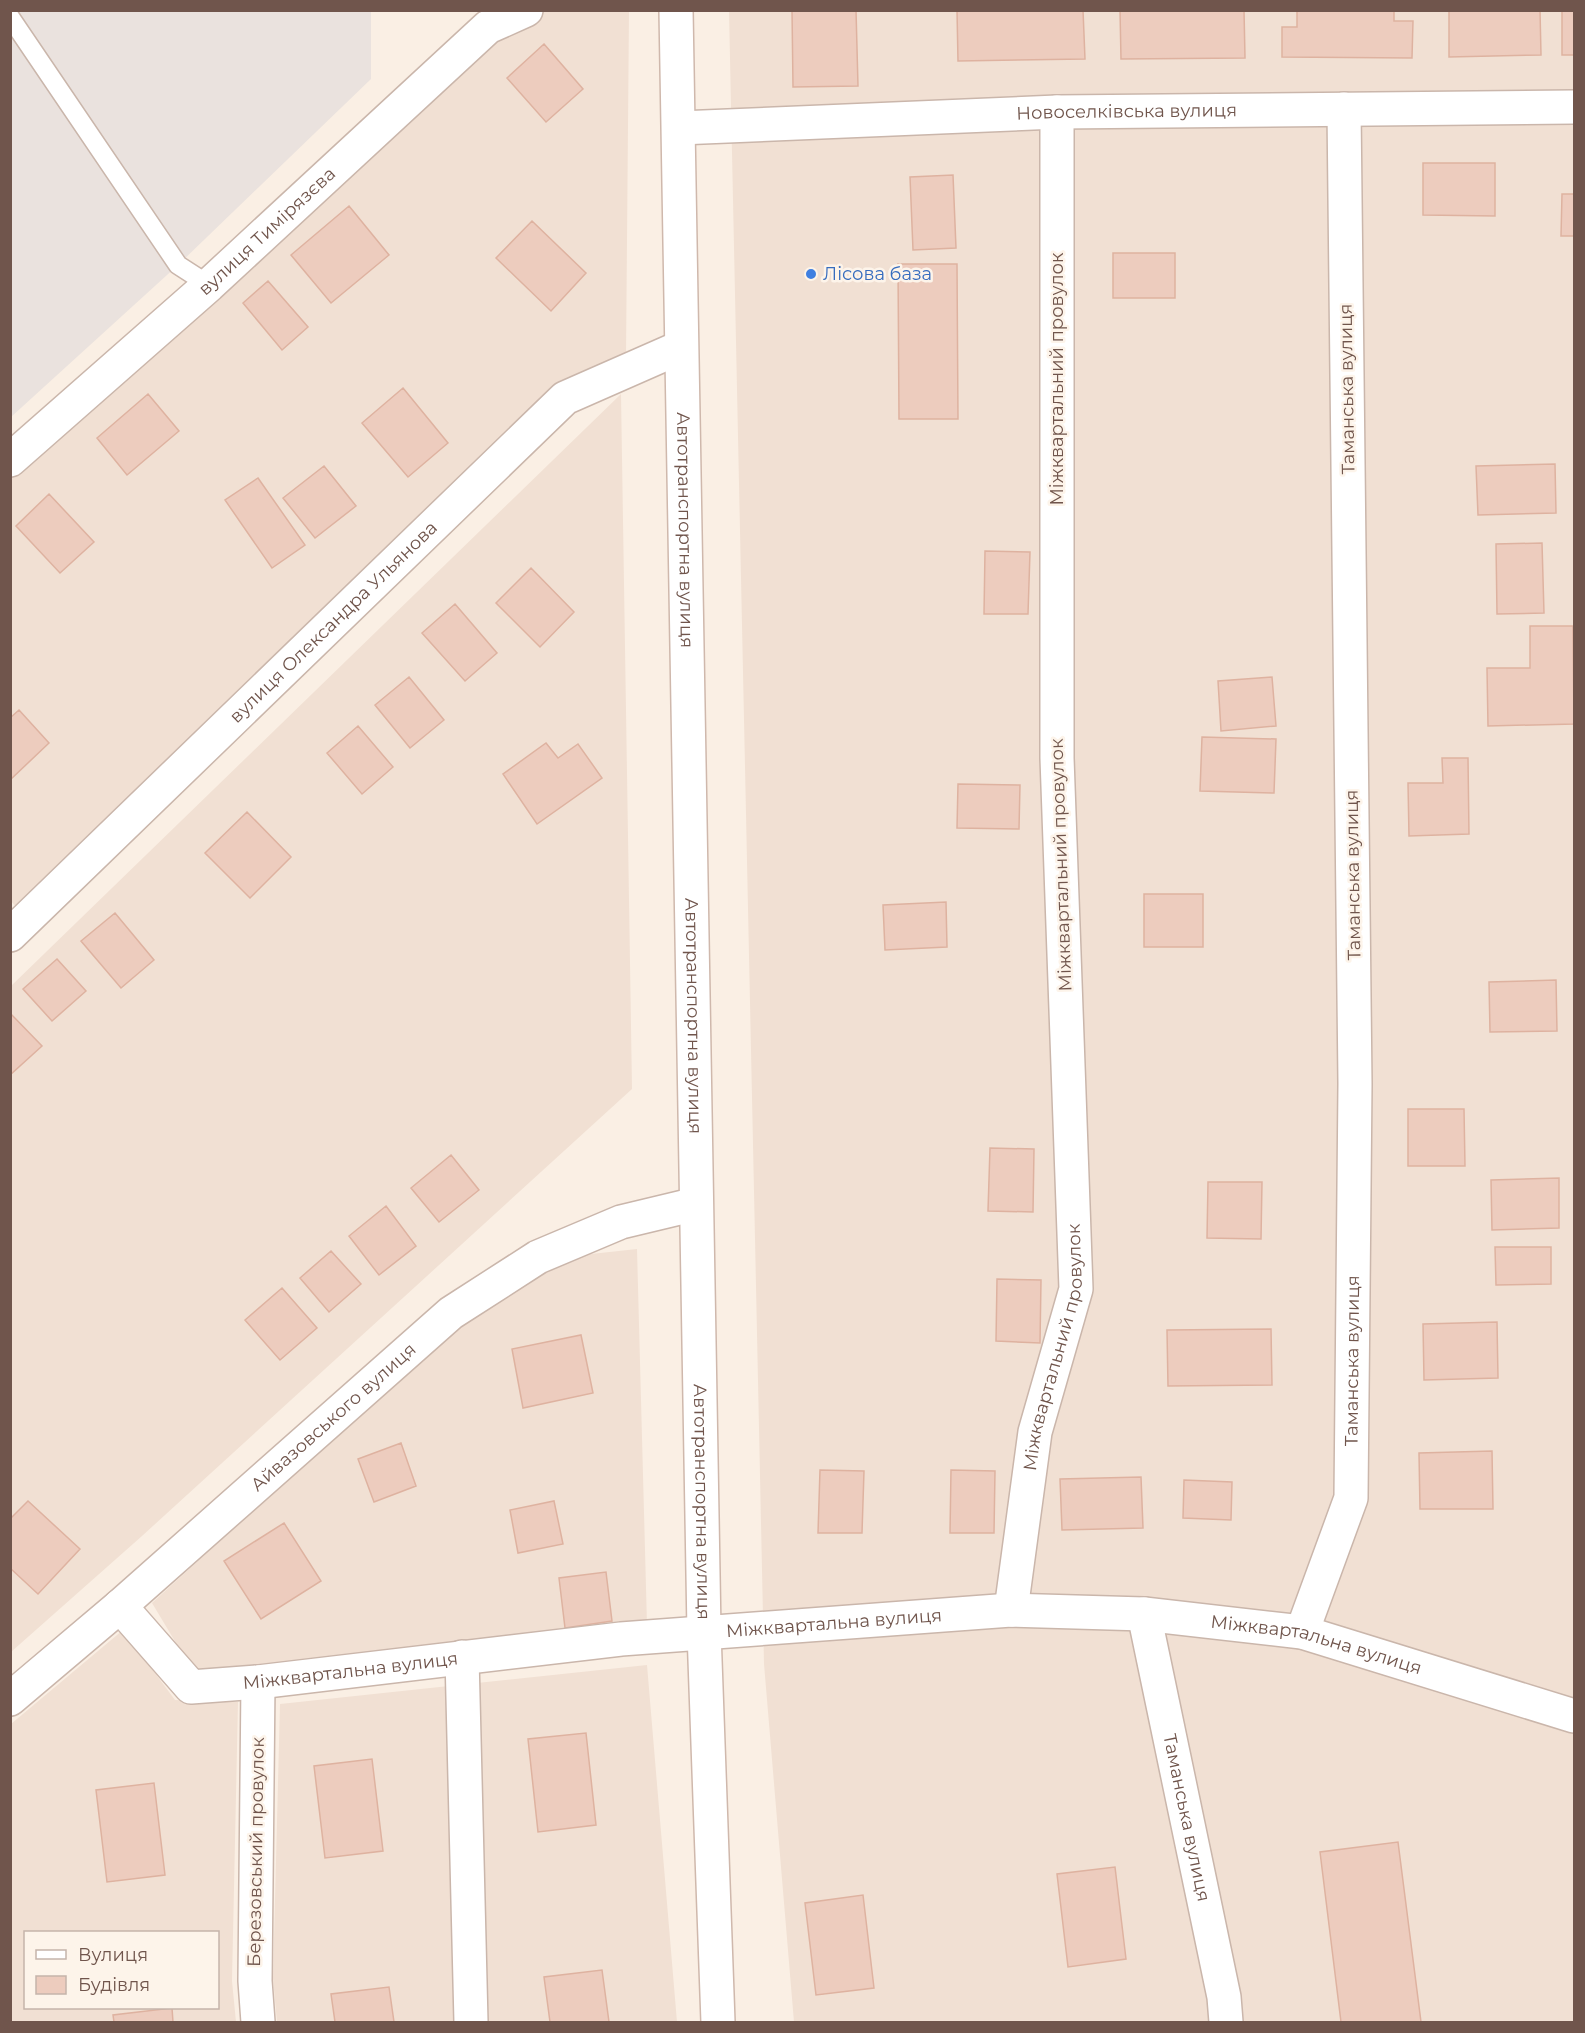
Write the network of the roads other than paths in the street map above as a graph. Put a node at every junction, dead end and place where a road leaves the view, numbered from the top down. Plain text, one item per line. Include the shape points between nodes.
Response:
1 (526, 10) edge
2 (676, 10) edge
3 (10, 17) edge
4 (1575, 107) edge
5 (1344, 109) junction
6 (1057, 112) junction
7 (679, 128) junction
8 (209, 285) junction
9 (681, 347) junction
10 (10, 460) edge
11 (15, 919) edge
12 (696, 1204) junction
13 (120, 1606) junction
14 (1011, 1610) junction
15 (1144, 1614) junction
16 (704, 1632) junction
17 (1302, 1632) junction
18 (462, 1657) junction
19 (258, 1682) junction
20 (10, 1699) edge
21 (1575, 1716) edge
22 (258, 2022) edge
23 (471, 2022) edge
24 (718, 2022) edge
25 (1226, 2022) edge

1 - 8 street, вулиця Тимірязєва via 488,27
2 - 7 street, Автотранспортна вулиця
3 - 8 lane via 178,265
4 - 5 street, Новоселківська вулиця
5 - 6 street, Новоселківська вулиця
5 - 17 street, Таманська вулиця via 1355,1084 1351,1498
6 - 7 street, Новоселківська вулиця
6 - 14 street, Міжквартальний провулок via 1057,758 1076,1289 1035,1432
7 - 9 street, Автотранспортна вулиця
8 - 10 street, вулиця Тимірязєва
9 - 11 street, вулиця Олександра Ульянова via 565,398
9 - 12 street, Автотранспортна вулиця
12 - 13 street, Айвазовського вулиця via 621,1222 538,1257 451,1314
12 - 16 street, Автотранспортна вулиця
13 - 19 street, Міжквартальна вулиця via 191,1687
13 - 20 street, Айвазовського вулиця
14 - 15 street, Міжквартальна вулиця
14 - 16 street, Міжквартальна вулиця
15 - 17 street, Міжквартальна вулиця
15 - 25 street, Таманська вулиця
16 - 18 street, Міжквартальна вулиця
16 - 24 street, Автотранспортна вулиця
17 - 21 street, Міжквартальна вулиця
18 - 19 street, Міжквартальна вулиця
18 - 23 street
19 - 22 street, Березовський провулок

